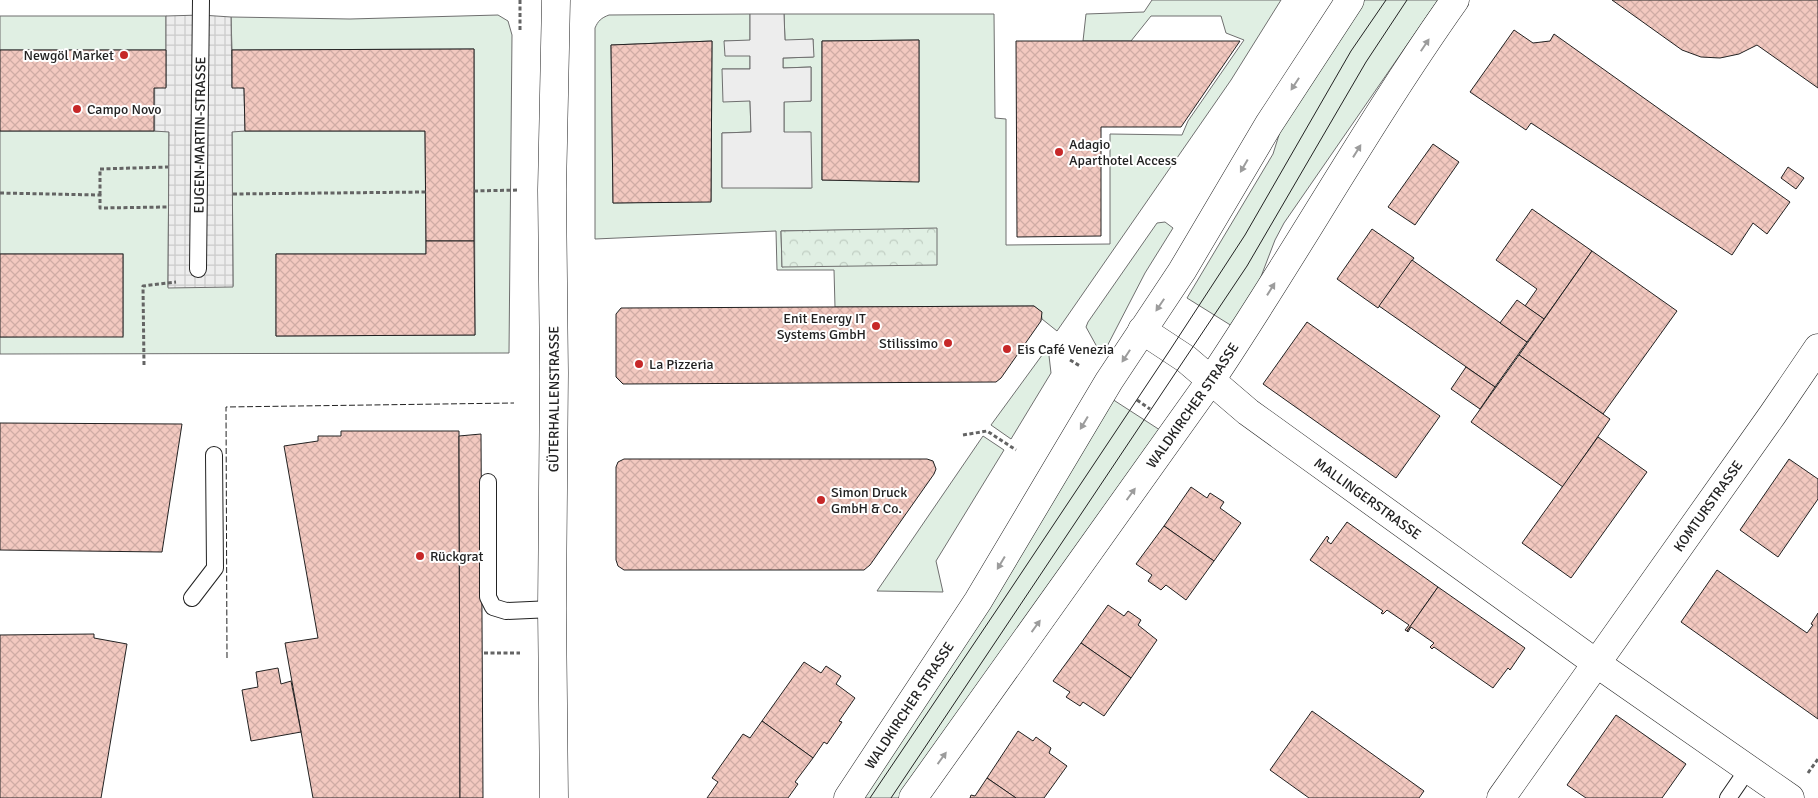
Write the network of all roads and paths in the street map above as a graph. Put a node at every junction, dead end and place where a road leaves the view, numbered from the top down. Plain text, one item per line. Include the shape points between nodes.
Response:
1 (201, 0) edge
2 (556, 0) edge
3 (1350, 0) edge
4 (1455, 0) edge
5 (168, 167) dead end
6 (552, 190) junction
7 (426, 192) dead end
8 (474, 192) dead end
9 (0, 193) edge
10 (233, 194) dead end
11 (100, 195) junction
12 (168, 207) dead end
13 (198, 270) joint
14 (1142, 330) junction
15 (1818, 348) edge
16 (1070, 360) dead end
17 (144, 365) dead end
18 (1211, 380) junction
19 (1109, 382) junction
20 (1177, 429) junction
21 (963, 435) dead end
22 (1016, 450) dead end
23 (214, 455) dead end
24 (488, 482) dead end
25 (192, 598) dead end
26 (552, 609) junction
27 (484, 653) dead end
28 (507, 653) dead end
29 (1596, 663) junction
30 (1748, 769) junction
31 (554, 798) edge
32 (848, 798) edge
33 (913, 798) edge
34 (1501, 798) edge
35 (1728, 798) edge
36 (1790, 798) edge

1 - 13 lane, EUGEN-MARTIN-STRASSE
2 - 6 street, GÜTERHALLENSTRASSE
3 -> 14 street, WALDKIRCHER STRASSE
18 -> 4 street, WALDKIRCHER STRASSE
5 - 11 path via 100,169
6 - 8 path
6 - 26 street, GÜTERHALLENSTRASSE
7 - 10 path
9 - 11 path
11 - 12 path via 100,208
13 - 17 path via 174,283 143,286
14 - 18 street, MALLINGERSTRASSE
14 -> 19 street, WALDKIRCHER STRASSE
15 - 29 street, KOMTURSTRASSE
16 - 19 path
18 - 20 street, WALDKIRCHER STRASSE
18 - 29 street, MALLINGERSTRASSE via 1248,412
19 - 20 path
19 -> 32 street, WALDKIRCHER STRASSE via 978,601
33 -> 20 street, WALDKIRCHER STRASSE
21 - 22 path via 988,431
23 - 25 lane via 215,568
24 - 26 lane via 488,598 493,607 506,611
26 - 31 street, GÜTERHALLENSTRASSE
27 - 28 path
29 - 30 street
29 - 34 street, KOMTURSTRASSE
30 - 35 lane
30 - 36 street

